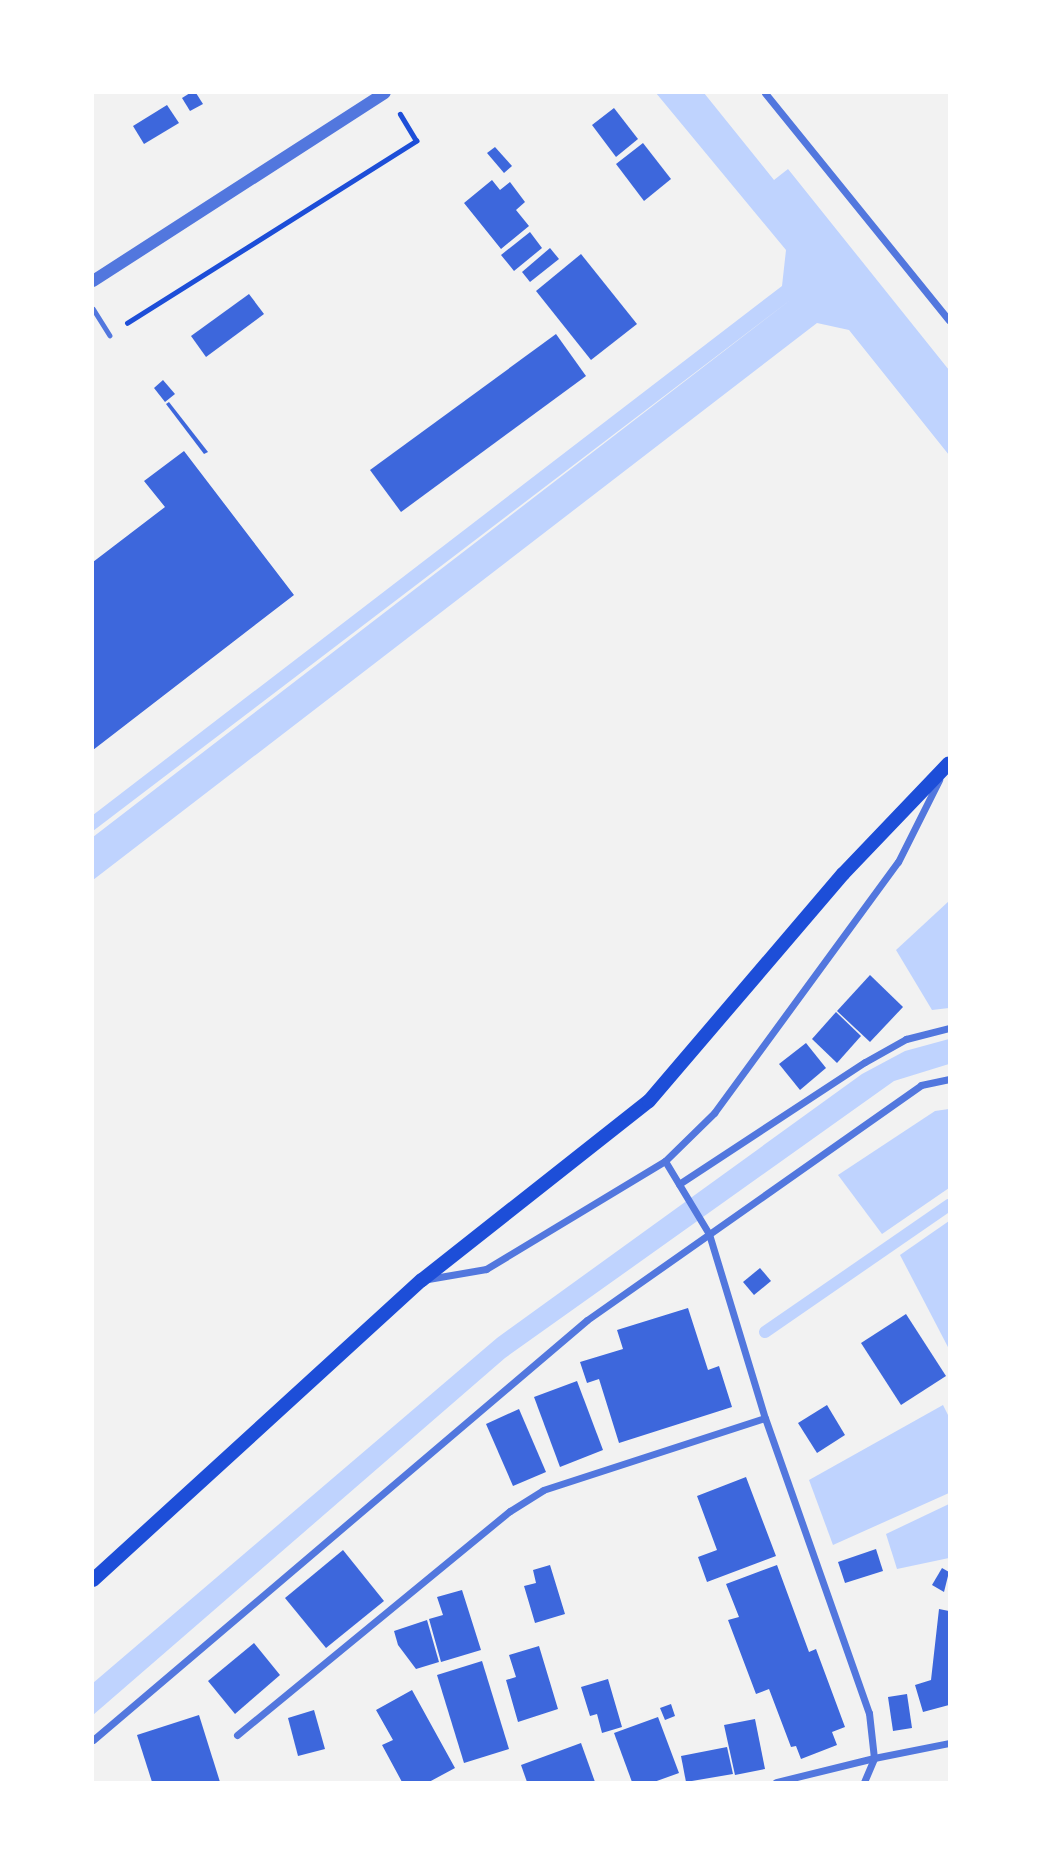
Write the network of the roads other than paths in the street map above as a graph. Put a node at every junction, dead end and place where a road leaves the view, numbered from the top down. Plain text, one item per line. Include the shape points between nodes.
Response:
1 (765, 93) edge
2 (389, 98) edge
3 (93, 281) edge
4 (93, 309) edge
5 (949, 320) edge
6 (109, 335) road end
7 (948, 764) edge
8 (949, 1028) edge
9 (949, 1079) edge
10 (666, 1161) junction
11 (679, 1184) junction
12 (709, 1234) junction
13 (422, 1280) junction
14 (765, 1418) junction
15 (93, 1580) edge
16 (237, 1735) dead end
17 (93, 1740) edge
18 (949, 1743) edge
19 (874, 1758) junction
20 (776, 1782) edge
21 (864, 1782) edge

1 - 5 street
2 - 3 street
4 - 6 lane
7 - 10 street via 898,862 714,1113
7 - 13 main road via 843,874 649,1101
8 - 11 street via 906,1039 864,1062
9 - 12 street via 921,1085
10 - 11 street
10 - 13 street via 486,1269
11 - 12 street
12 - 14 street
12 - 17 street via 576,1329
13 - 15 main road
14 - 16 street via 543,1490 510,1511
14 - 19 street via 869,1713
18 - 19 street
19 - 20 street
19 - 21 street

